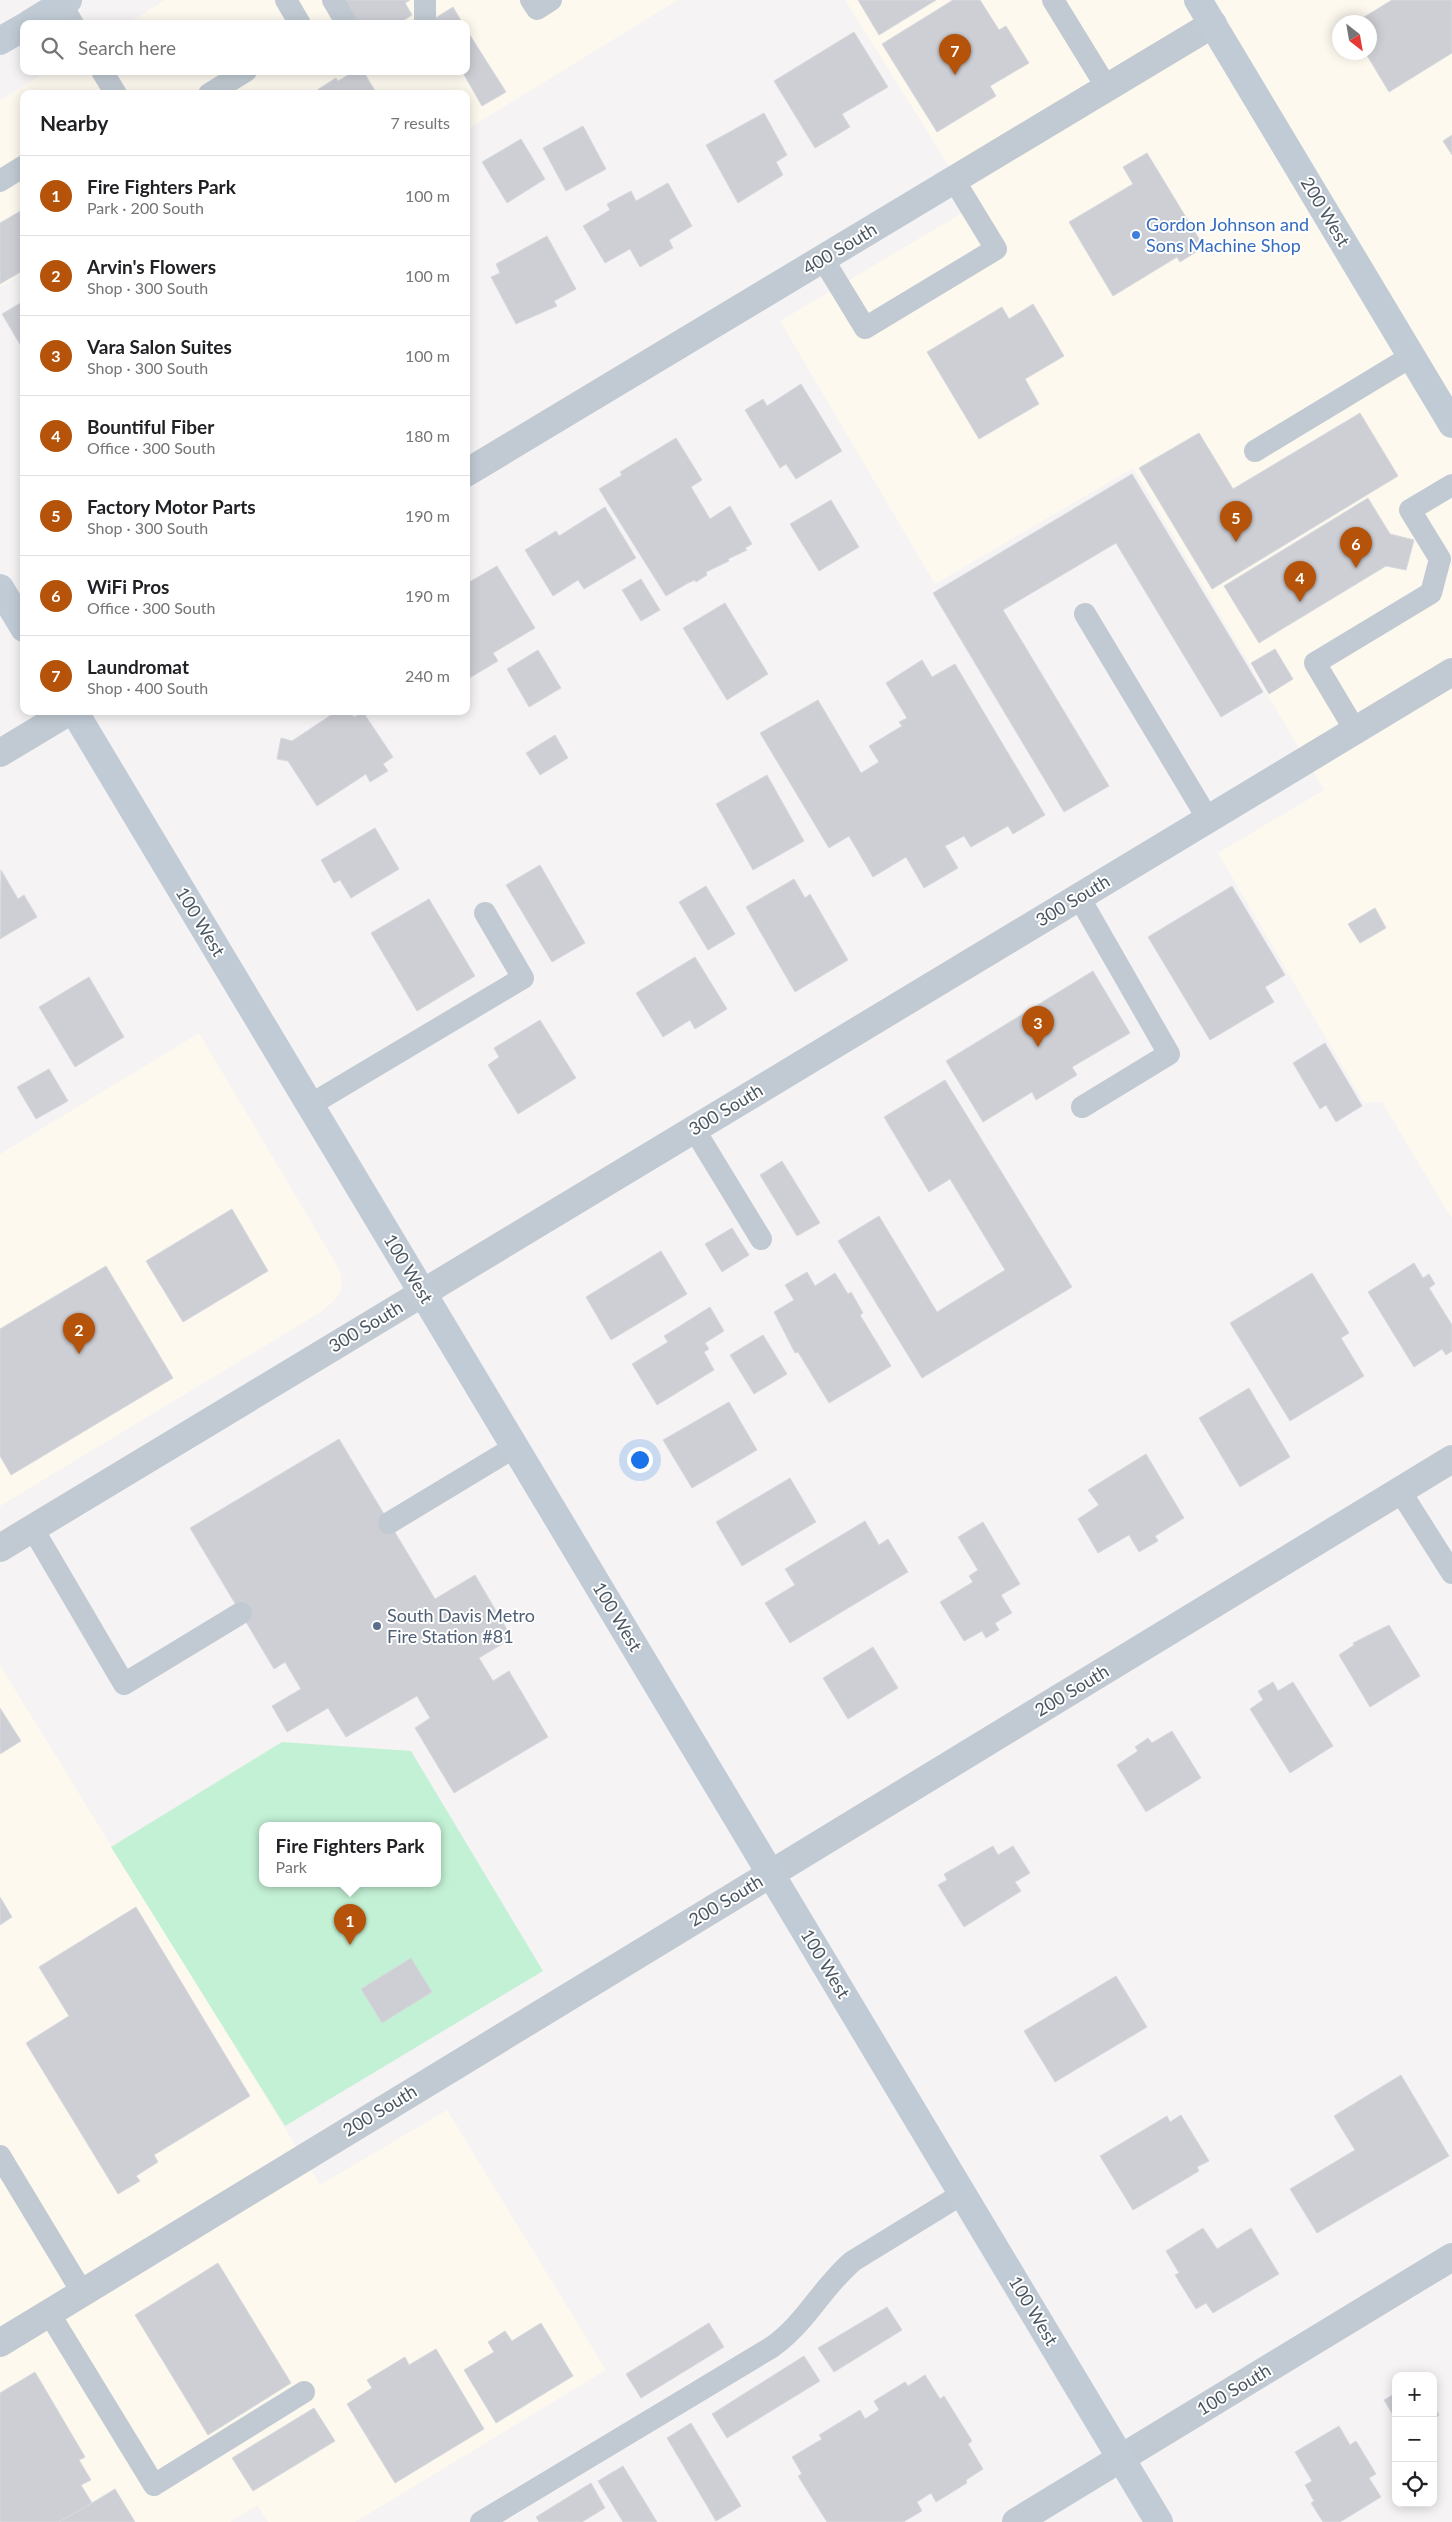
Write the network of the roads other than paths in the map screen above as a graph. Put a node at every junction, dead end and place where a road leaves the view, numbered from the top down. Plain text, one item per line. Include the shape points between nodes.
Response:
1 (286, 0) edge
2 (333, 0) edge
3 (425, 0) edge
4 (531, 0) edge
5 (551, 0) edge
6 (1054, 0) edge
7 (1198, 0) edge
8 (67, 9) edge
9 (39, 20) edge
10 (298, 20) edge
11 (345, 20) edge
12 (425, 20) edge
13 (1213, 24) junction
14 (20, 29) edge
15 (0, 41) edge
16 (104, 75) edge
17 (240, 75) edge
18 (1106, 88) junction
19 (114, 90) edge
20 (215, 90) edge
21 (20, 168) edge
22 (954, 180) junction
23 (0, 181) edge
24 (823, 259) junction
25 (1412, 356) junction
26 (1452, 424) edge
27 (1255, 452) dead end
28 (470, 471) edge
29 (1452, 485) edge
30 (0, 588) edge
31 (1085, 614) dead end
32 (20, 621) edge
33 (1452, 672) edge
34 (63, 715) edge
35 (76, 715) edge
36 (1355, 730) junction
37 (0, 753) edge
38 (1208, 819) junction
39 (1079, 897) junction
40 (485, 913) dead end
41 (310, 1105) junction
42 (1082, 1107) dead end
43 (694, 1129) junction
44 (761, 1239) dead end
45 (422, 1293) junction
46 (515, 1447) junction
47 (1452, 1459) edge
48 (1400, 1490) junction
49 (390, 1523) dead end
50 (33, 1529) junction
51 (0, 1548) edge
52 (1452, 1573) edge
53 (241, 1613) dead end
54 (770, 1874) junction
55 (0, 2156) edge
56 (962, 2194) junction
57 (1452, 2257) edge
58 (82, 2292) junction
59 (49, 2313) junction
60 (0, 2343) edge
61 (304, 2392) dead end
62 (1121, 2458) junction
63 (481, 2522) edge
64 (1016, 2522) edge
65 (1160, 2522) edge

1 - 10 lane
2 - 11 lane
3 - 12 lane
4 - 5 lane via 537,9
6 - 18 lane
7 - 13 street, 200 West
8 - 9 street
13 - 18 street, 400 South
13 - 25 street, 200 West
14 - 15 street
16 - 19 lane
17 - 20 lane
18 - 22 street, 400 South
21 - 23 lane
22 - 24 street, 400 South
22 - 24 lane via 996,249 955,274 865,328
24 - 28 street, 400 South
25 - 26 street, 200 West
25 - 27 lane
29 - 36 lane via 1410,510 1440,559 1431,593 1315,662
30 - 32 street
31 - 38 lane
33 - 36 street, 300 South
34 - 37 street
35 - 41 street, 100 West
36 - 38 street, 300 South
38 - 39 street, 300 South
39 - 42 lane via 1169,1054
39 - 43 street, 300 South
40 - 41 lane via 524,978
41 - 45 street, 100 West
43 - 44 lane
43 - 45 street, 300 South
45 - 46 street, 100 West
45 - 50 street, 300 South
46 - 49 lane
46 - 54 street, 100 West
47 - 48 street, 200 South
48 - 52 lane
48 - 54 street, 200 South
50 - 51 street, 300 South
50 - 53 lane via 124,1684
54 - 56 street, 100 West
54 - 58 street, 200 South
55 - 58 lane
56 - 62 street, 100 West
56 - 63 lane via 853,2261 834,2279 790,2334 772,2347
57 - 62 street, 100 South
58 - 59 street, 200 South
59 - 60 street, 200 South
59 - 61 lane via 154,2485
62 - 64 street, 100 South
62 - 65 street, 100 West

